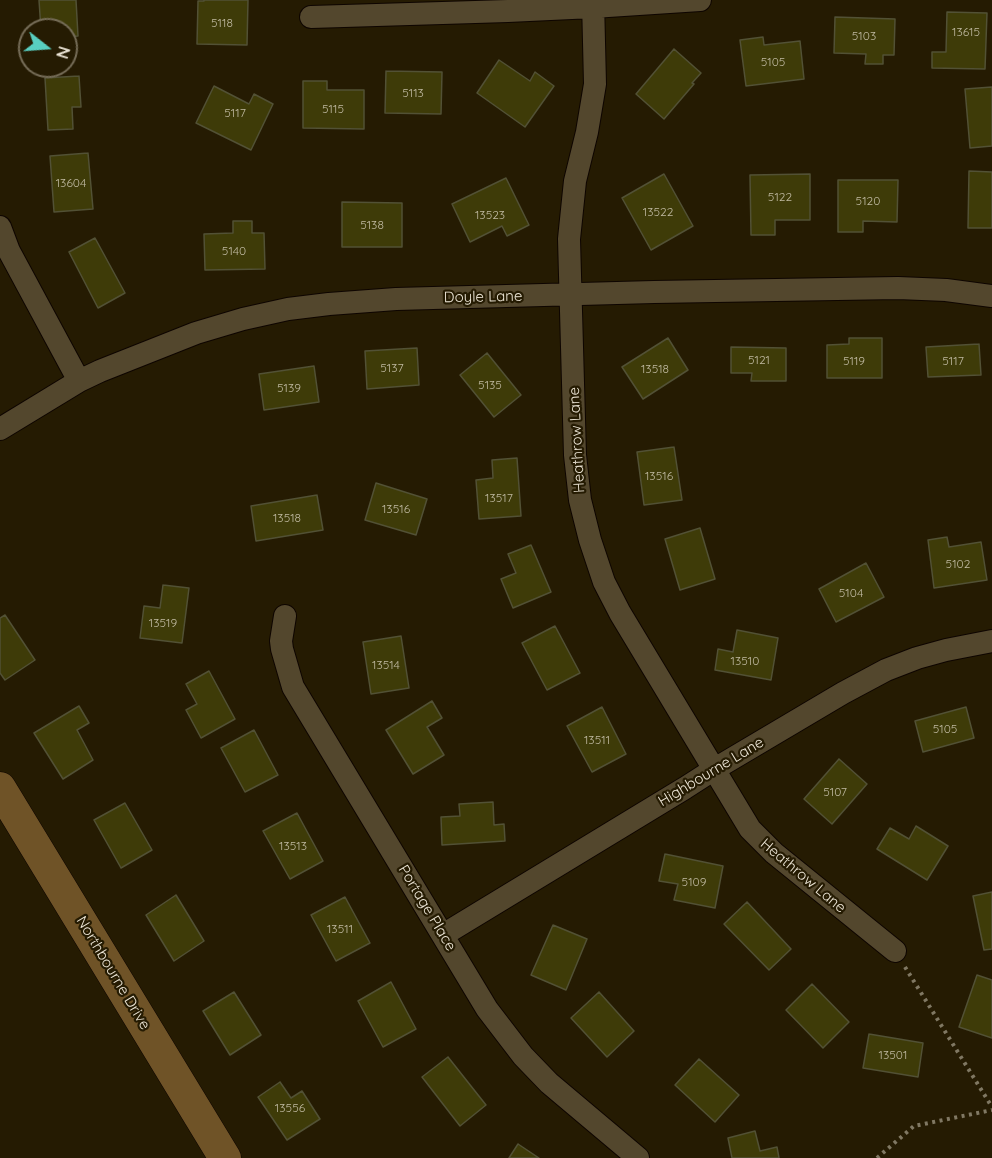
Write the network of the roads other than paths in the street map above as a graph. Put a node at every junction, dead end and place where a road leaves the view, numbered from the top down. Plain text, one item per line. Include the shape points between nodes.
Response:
1 (700, 0) edge
2 (593, 4) edge
3 (311, 17) dead end
4 (0, 227) edge
5 (571, 295) junction
6 (992, 296) edge
7 (79, 381) junction
8 (0, 429) edge
9 (285, 616) dead end
10 (992, 641) edge
11 (713, 770) junction
12 (0, 788) edge
13 (443, 935) junction
14 (895, 951) road end
15 (225, 1158) edge
16 (638, 1158) edge

1 - 2 street
2 - 3 street
2 - 5 street, Heathrow Lane via 595,84 575,181 569,239
4 - 7 street
5 - 6 street, Doyle Lane via 898,288
5 - 7 street, Doyle Lane via 396,299 288,309 196,333
5 - 11 street, Heathrow Lane via 575,455 590,540 604,582 620,613
7 - 8 street, Doyle Lane
9 - 13 street, Portage Place via 282,649 294,687
10 - 11 street, Highbourne Lane via 946,650 886,670
11 - 13 street, Highbourne Lane
11 - 14 street, Heathrow Lane via 761,842
12 - 15 street, Northbourne Drive
13 - 16 street, Portage Place via 487,1009 523,1056

